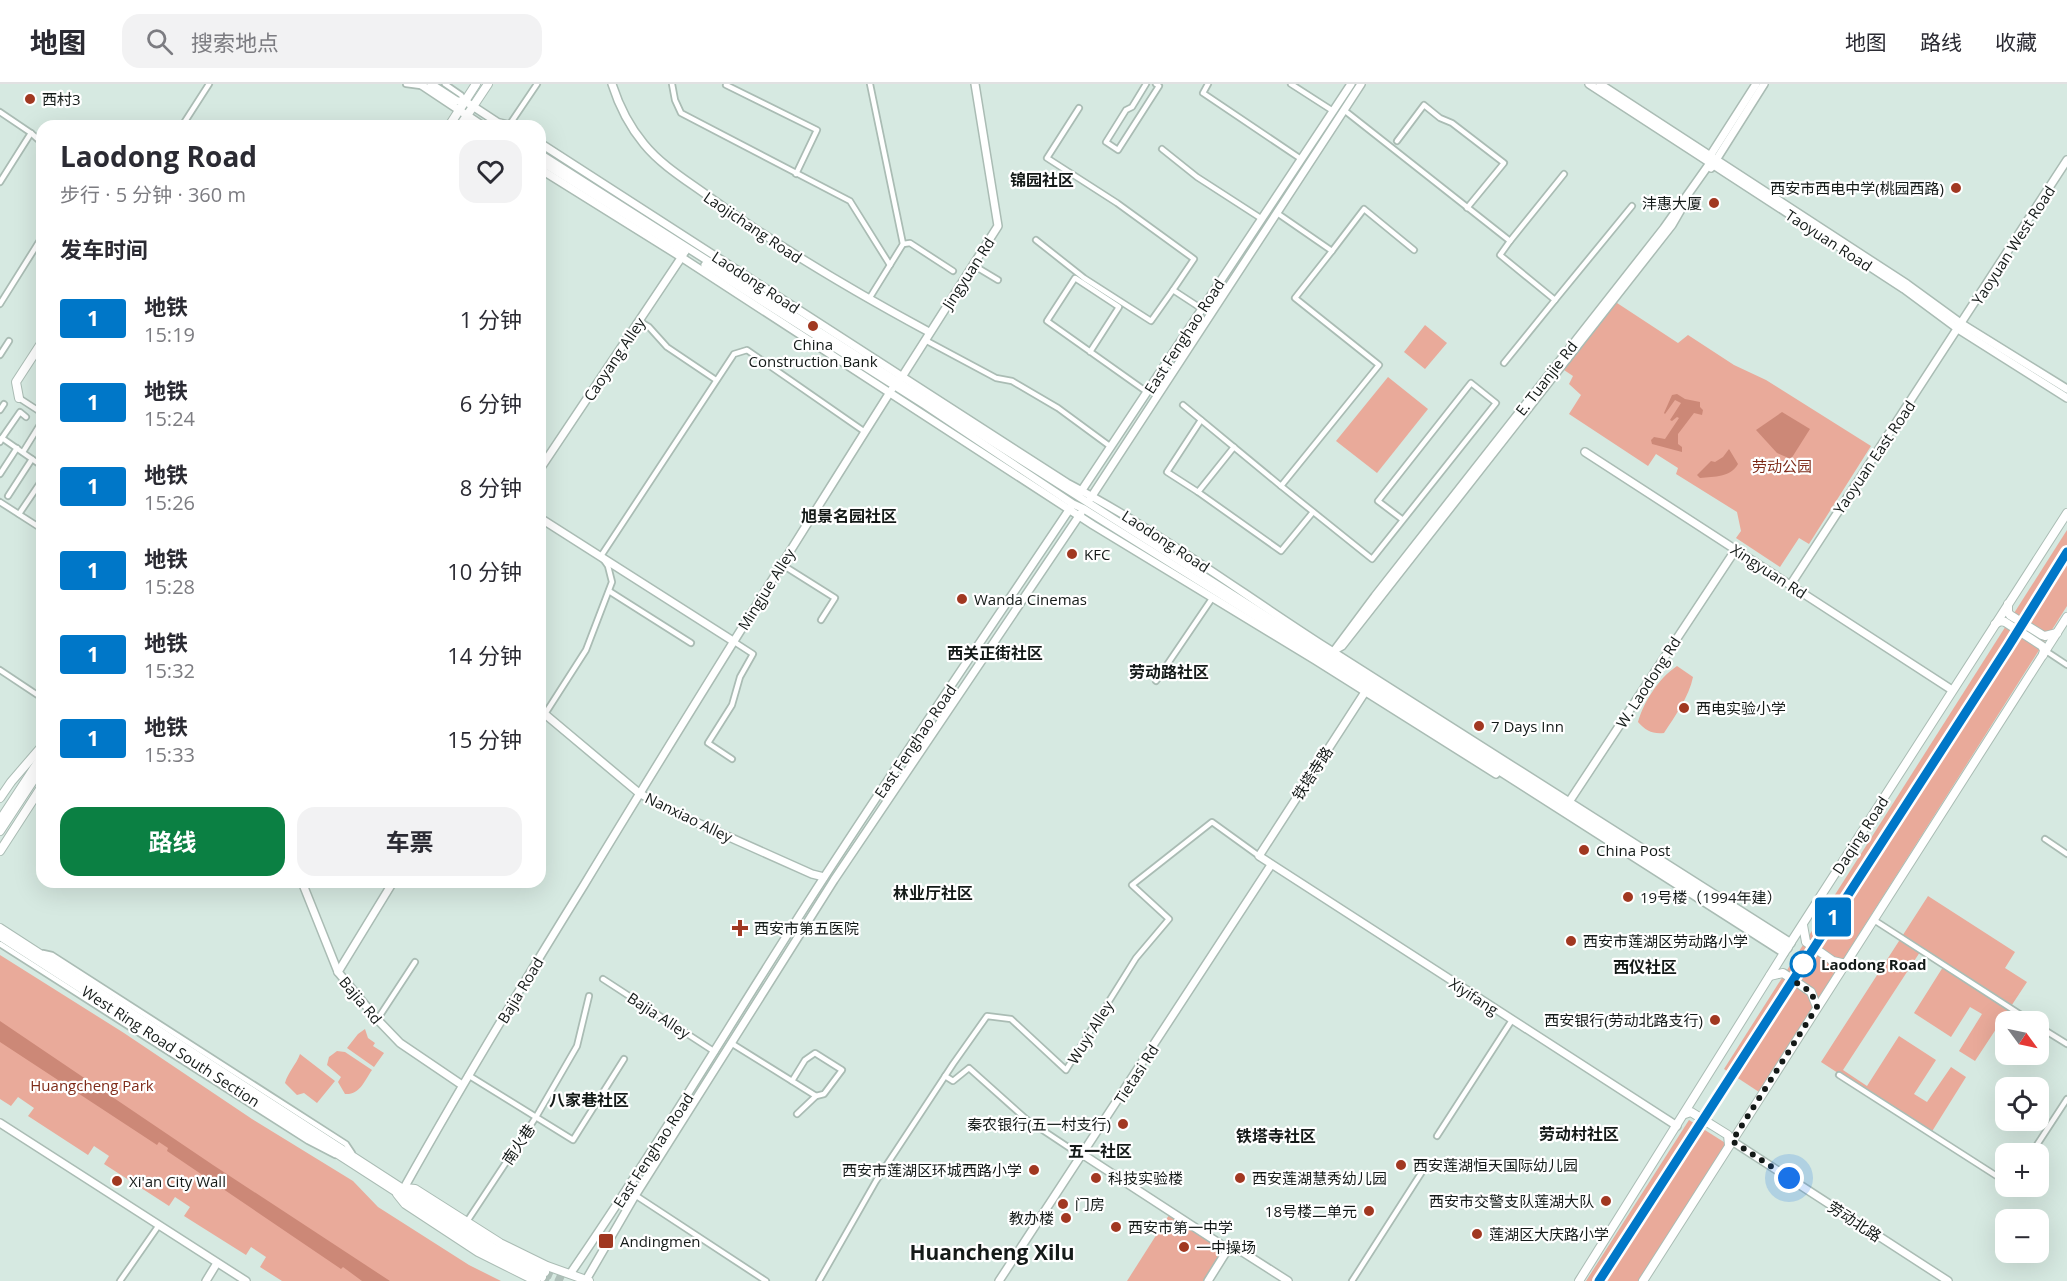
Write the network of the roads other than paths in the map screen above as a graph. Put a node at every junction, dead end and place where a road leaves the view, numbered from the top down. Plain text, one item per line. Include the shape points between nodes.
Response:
1 (209, 84) edge
2 (406, 84) edge
3 (445, 84) edge
4 (476, 84) edge
5 (488, 84) edge
6 (537, 84) edge
7 (612, 84) edge
8 (672, 84) edge
9 (870, 84) edge
10 (975, 84) edge
11 (1146, 84) edge
12 (1155, 84) edge
13 (1208, 84) edge
14 (1291, 84) edge
15 (1361, 84) edge
16 (1589, 84) edge
17 (1600, 84) edge
18 (1756, 84) edge
19 (1764, 84) edge
20 (425, 85) edge
21 (726, 85) edge
22 (1349, 85) edge
23 (465, 101) junction
24 (473, 106) junction
25 (1079, 108) dead end
26 (460, 110) junction
27 (1344, 110) junction
28 (1333, 111) junction
29 (0, 112) edge
30 (467, 116) junction
31 (186, 120) edge
32 (453, 120) edge
33 (464, 120) edge
34 (469, 120) edge
35 (473, 120) edge
36 (498, 120) edge
37 (511, 120) edge
38 (31, 133) junction
39 (36, 138) edge
40 (1397, 141) dead end
41 (546, 147) edge
42 (1162, 149) dead end
43 (546, 158) edge
44 (1301, 159) junction
45 (2067, 160) edge
46 (1712, 161) junction
47 (546, 165) edge
48 (546, 172) edge
49 (796, 174) junction
50 (1564, 174) dead end
51 (0, 182) edge
52 (1632, 206) dead end
53 (1467, 208) junction
54 (1277, 213) junction
55 (1262, 219) junction
56 (1036, 240) dead end
57 (1510, 241) junction
58 (903, 244) junction
59 (36, 247) edge
60 (1414, 250) dead end
61 (1332, 251) junction
62 (684, 252) junction
63 (890, 265) junction
64 (973, 265) junction
65 (953, 271) dead end
66 (998, 280) dead end
67 (1173, 290) junction
68 (869, 299) junction
69 (1555, 300) junction
70 (0, 304) edge
71 (1202, 309) junction
72 (639, 321) junction
73 (1960, 326) junction
74 (930, 332) junction
75 (925, 340) junction
76 (9, 341) dead end
77 (36, 351) edge
78 (1090, 352) junction
79 (0, 355) edge
80 (1504, 363) dead end
81 (716, 380) junction
82 (896, 384) junction
83 (2067, 389) edge
84 (1147, 392) junction
85 (19, 398) joint
86 (2067, 398) edge
87 (4, 404) dead end
88 (1184, 405) dead end
89 (36, 409) edge
90 (0, 410) edge
91 (26, 417) dead end
92 (1201, 420) junction
93 (36, 431) edge
94 (865, 432) junction
95 (1, 440) edge
96 (1111, 447) junction
97 (1234, 447) junction
98 (17, 448) junction
99 (23, 452) junction
100 (1585, 452) dead end
101 (546, 458) edge
102 (32, 459) junction
103 (36, 462) edge
104 (0, 474) edge
105 (1281, 486) junction
106 (36, 488) edge
107 (1198, 492) junction
108 (1080, 494) junction
109 (8, 496) dead end
110 (0, 502) edge
111 (1086, 506) junction
112 (1071, 507) junction
113 (1313, 512) junction
114 (2067, 513) edge
115 (19, 514) junction
116 (1403, 520) junction
117 (546, 522) edge
118 (36, 525) edge
119 (1736, 549) junction
120 (602, 556) junction
121 (781, 564) junction
122 (1791, 584) junction
123 (609, 591) junction
124 (1213, 597) junction
125 (2009, 603) junction
126 (2067, 617) edge
127 (821, 620) dead end
128 (1995, 624) junction
129 (2057, 633) junction
130 (732, 641) junction
131 (691, 643) dead end
132 (2044, 653) junction
133 (1328, 658) junction
134 (2067, 665) edge
135 (0, 670) edge
136 (1156, 681) dead end
137 (1369, 685) junction
138 (1952, 690) junction
139 (36, 694) edge
140 (546, 706) edge
141 (546, 715) edge
142 (36, 753) edge
143 (732, 759) dead end
144 (36, 765) edge
145 (36, 776) edge
146 (639, 793) junction
147 (36, 795) edge
148 (0, 798) edge
149 (1565, 809) junction
150 (0, 820) edge
151 (0, 831) edge
152 (2045, 839) dead end
153 (0, 851) edge
154 (2067, 854) edge
155 (1259, 856) junction
156 (1271, 865) junction
157 (824, 877) junction
158 (304, 888) edge
159 (389, 888) edge
160 (1874, 920) junction
161 (1803, 925) junction
162 (0, 928) edge
163 (0, 936) edge
164 (0, 944) edge
165 (1786, 950) junction
166 (415, 962) dead end
167 (1846, 964) junction
168 (40, 969) junction
169 (55, 971) junction
170 (338, 972) junction
171 (1770, 976) junction
172 (603, 979) dead end
173 (589, 996) dead end
174 (1817, 1007) junction
175 (2015, 1011) edge
176 (377, 1020) junction
177 (1512, 1020) junction
178 (2049, 1033) edge
179 (731, 1043) junction
180 (2067, 1044) edge
181 (715, 1052) junction
182 (624, 1059) dead end
183 (468, 1075) junction
184 (1839, 1075) dead end
185 (945, 1076) junction
186 (792, 1081) junction
187 (462, 1085) junction
188 (816, 1096) junction
189 (2067, 1099) edge
190 (1692, 1101) junction
191 (797, 1114) dead end
192 (1684, 1114) junction
193 (536, 1117) junction
194 (0, 1123) edge
195 (1677, 1126) junction
196 (1740, 1128) junction
197 (1437, 1136) dead end
198 (1730, 1143) junction
199 (2038, 1143) edge
200 (1082, 1154) junction
201 (341, 1156) junction
202 (1427, 1164) dead end
203 (1995, 1175) edge
204 (404, 1188) junction
205 (635, 1195) junction
206 (466, 1223) junction
207 (159, 1225) junction
208 (1228, 1249) junction
209 (217, 1263) junction
210 (541, 1277) edge
211 (568, 1277) edge
212 (120, 1281) edge
213 (206, 1281) edge
214 (246, 1281) edge
215 (589, 1281) edge
216 (766, 1281) edge
217 (819, 1281) edge
218 (999, 1281) edge
219 (1208, 1281) edge
220 (1288, 1281) edge
221 (1352, 1281) edge
222 (1579, 1281) edge
223 (1643, 1281) edge
224 (1948, 1281) edge

1 - 31 street
2 - 20 street
3 - 23 street
4 - 23 main road
5 - 24 main road
6 - 37 street
7 - 68 street, Laojichang Road via 628,123 665,164 744,223
8 - 49 street via 681,113
9 - 58 street
10 - 64 street, Jingyuan Rd via 998,226
11 - 12 street via 1106,142 1118,150 1159,86
13 - 44 street via 1203,93
14 - 28 street
15 - 27 street, East Fenghao Road
16 - 46 street, Taoyuan Road
17 - 46 street, Taoyuan Road
18 - 46 street, E. Tuanjie Rd
19 - 46 street
20 - 23 street
20 - 26 street
21 - 49 street via 816,130
22 - 28 street, East Fenghao Road
23 - 24 street
23 - 26 main road
24 - 30 main road
24 - 36 street
25 - 67 street via 1047,158 1194,259
26 - 30 street
26 - 32 main road
27 - 53 street
27 - 54 street, East Fenghao Road
28 - 44 street, East Fenghao Road
29 - 38 street
30 - 33 main road
30 - 34 street
30 - 35 street
38 - 39 street
38 - 51 street
40 - 53 street via 1424,105 1504,163
41 - 82 street, Laodong Road
42 - 55 street
43 - 62 street, Laodong Road
44 - 55 street, East Fenghao Road
45 - 73 street, Yaoyuan West Road
46 - 73 street, Taoyuan Road
46 - 133 street, E. Tuanjie Rd
47 - 62 street, Laodong Road
48 - 62 street, Laodong Road
49 - 63 street via 850,201
50 - 57 street
52 - 69 street
53 - 57 street
54 - 61 street
54 - 111 street, East Fenghao Road
55 - 71 street, East Fenghao Road
56 - 67 street via 1084,278 1151,321
57 - 69 street via 1500,255
58 - 63 street
58 - 65 street via 910,243
59 - 70 street
60 - 61 street via 1364,209
61 - 105 street via 1295,298 1379,365
62 - 72 street, Caoyang Alley
62 - 82 street, Laodong Road
62 - 82 street, Laodong Road
63 - 68 street
64 - 66 street
64 - 74 street, Jingyuan Rd
67 - 71 street
68 - 74 street, Laojichang Road
69 - 80 street
71 - 84 street, East Fenghao Road
72 - 81 street via 667,347
72 - 101 street, Caoyang Alley
73 - 83 street, Taoyuan Road
73 - 86 street, Taoyuan Road
73 - 122 street, Yaoyuan East Road
74 - 75 street, Jingyuan Rd
75 - 82 street, Jingyuan Rd
75 - 96 street via 996,378 1012,381 1058,408
76 - 79 street
77 - 85 main road via 16,382
78 - 78 street via 1047,321 1075,278 1119,307
78 - 84 street
81 - 94 street via 734,354 747,350
81 - 120 street
82 - 94 street, Mingjue Alley
82 - 108 street, Laodong Road
82 - 112 street, Laodong Road
84 - 96 street, East Fenghao Road
85 - 89 street
87 - 90 street
88 - 92 street
91 - 95 street via 20,412
92 - 97 street
92 - 107 street via 1167,472
93 - 99 street
94 - 121 street, Mingjue Alley
95 - 98 street
96 - 108 street, East Fenghao Road
97 - 105 street
97 - 107 street
98 - 99 street
98 - 104 street
99 - 102 street
100 - 119 street, Xingyuan Rd
102 - 103 street
102 - 109 street
105 - 113 street
106 - 115 street
107 - 113 street via 1281,551
108 - 111 street, Laodong Road
108 - 112 street, East Fenghao Road
110 - 115 street
111 - 112 street, Laodong Road
111 - 124 street, Laodong Road
111 - 133 street, Laodong Road
111 - 179 street, East Fenghao Road via 834,880
112 - 157 street, East Fenghao Road
113 - 116 street via 1372,559
114 - 125 main road, Daqing Road
115 - 118 street
116 - 116 street via 1496,403 1471,383 1378,501
117 - 120 street
119 - 122 street, Xingyuan Rd
119 - 149 street, W. Laodong Rd
120 - 123 street via 612,582
120 - 130 street
121 - 127 street via 835,598
121 - 130 street, Mingjue Alley
122 - 138 street, Xingyuan Rd
123 - 131 street
123 - 140 street via 586,650
124 - 133 street, Laodong Road
124 - 136 street
125 - 128 main road, Daqing Road
125 - 129 main road via 2010,615 2042,635
126 - 129 main road
128 - 132 main road via 2005,622 2042,646
128 - 138 main road, Daqing Road
129 - 132 main road
130 - 143 street via 753,654 740,677 732,705 708,743
130 - 146 street, Mingjue Alley
132 - 134 street
132 - 160 main road
133 - 137 street, Laodong Road
133 - 137 street, Laodong Road
135 - 139 street
137 - 149 street, Laodong Road
137 - 155 street, 铁塔寺路
138 - 161 main road, Daqing Road
141 - 146 street, Nanxiao Alley
142 - 148 main road
144 - 150 main road
145 - 151 main road
146 - 157 street, Nanxiao Alley via 671,811
146 - 183 street, Bajia Road
147 - 153 main road
149 - 165 street, Laodong Road
149 - 165 street, Laodong Road
152 - 154 street
155 - 156 street
155 - 185 street, Wuyi Alley via 1212,822 1132,885 1169,919 1136,958 1066,1070 1011,1019 987,1017
156 - 177 street, Xiyifang
156 - 200 street, Tietasi Rd
157 - 181 street, East Fenghao Road
158 - 170 street, Bajia Rd
159 - 170 street
160 - 167 main road
160 - 175 street
161 - 165 main road, Daqing Road
161 - 167 main road via 1806,942 1833,961
162 - 204 main road, West Ring Road South Section
163 - 169 main road, West Ring Road South Section
164 - 168 street, West Ring Road South Section
165 - 171 main road, Daqing Road
166 - 176 street
167 - 174 main road
168 - 169 street
168 - 201 street, West Ring Road South Section via 318,1148
169 - 201 main road, West Ring Road South Section
170 - 176 street, Bajia Rd
171 - 174 main road via 1783,973 1811,992
171 - 190 main road, Daqing Road
172 - 181 street, Bajia Alley
173 - 193 street, 南火巷 via 577,1046
174 - 196 main road
176 - 187 street, Bajia Rd via 400,1043
177 - 195 street, Xiyifang
177 - 197 street
178 - 180 street
179 - 186 street
179 - 205 street, East Fenghao Road
181 - 211 street, East Fenghao Road
182 - 193 street via 573,1140
183 - 187 street, Bajia Road
183 - 193 street
184 - 203 street
185 - 200 street via 953,1080 969,1068 1026,1119
185 - 217 street, Wuyi Alley via 876,1180
186 - 188 street
186 - 188 street via 815,1053 842,1070 824,1094
187 - 204 street, Bajia Road
188 - 191 street
189 - 199 street
190 - 192 main road, Daqing Road
190 - 196 main road via 1693,1107 1728,1129
192 - 195 main road, Daqing Road
192 - 198 main road via 1691,1112 1728,1135
193 - 206 street, 南火巷
194 - 207 street
195 - 222 main road, Daqing Road
196 - 198 main road
198 - 223 main road
198 - 224 street, 劳动北路
200 - 208 street
200 - 218 street, Tietasi Rd
201 - 210 main road, West Ring Road South Section via 392,1188 405,1203 478,1252
202 - 221 street
204 - 206 main road via 415,1189
204 - 210 main road, West Ring Road South Section
205 - 215 street, East Fenghao Road
205 - 216 street
206 - 211 main road
207 - 209 street
207 - 212 street
208 - 219 street
208 - 220 street via 1241,1251
209 - 213 street
209 - 214 street
211 - 215 main road

